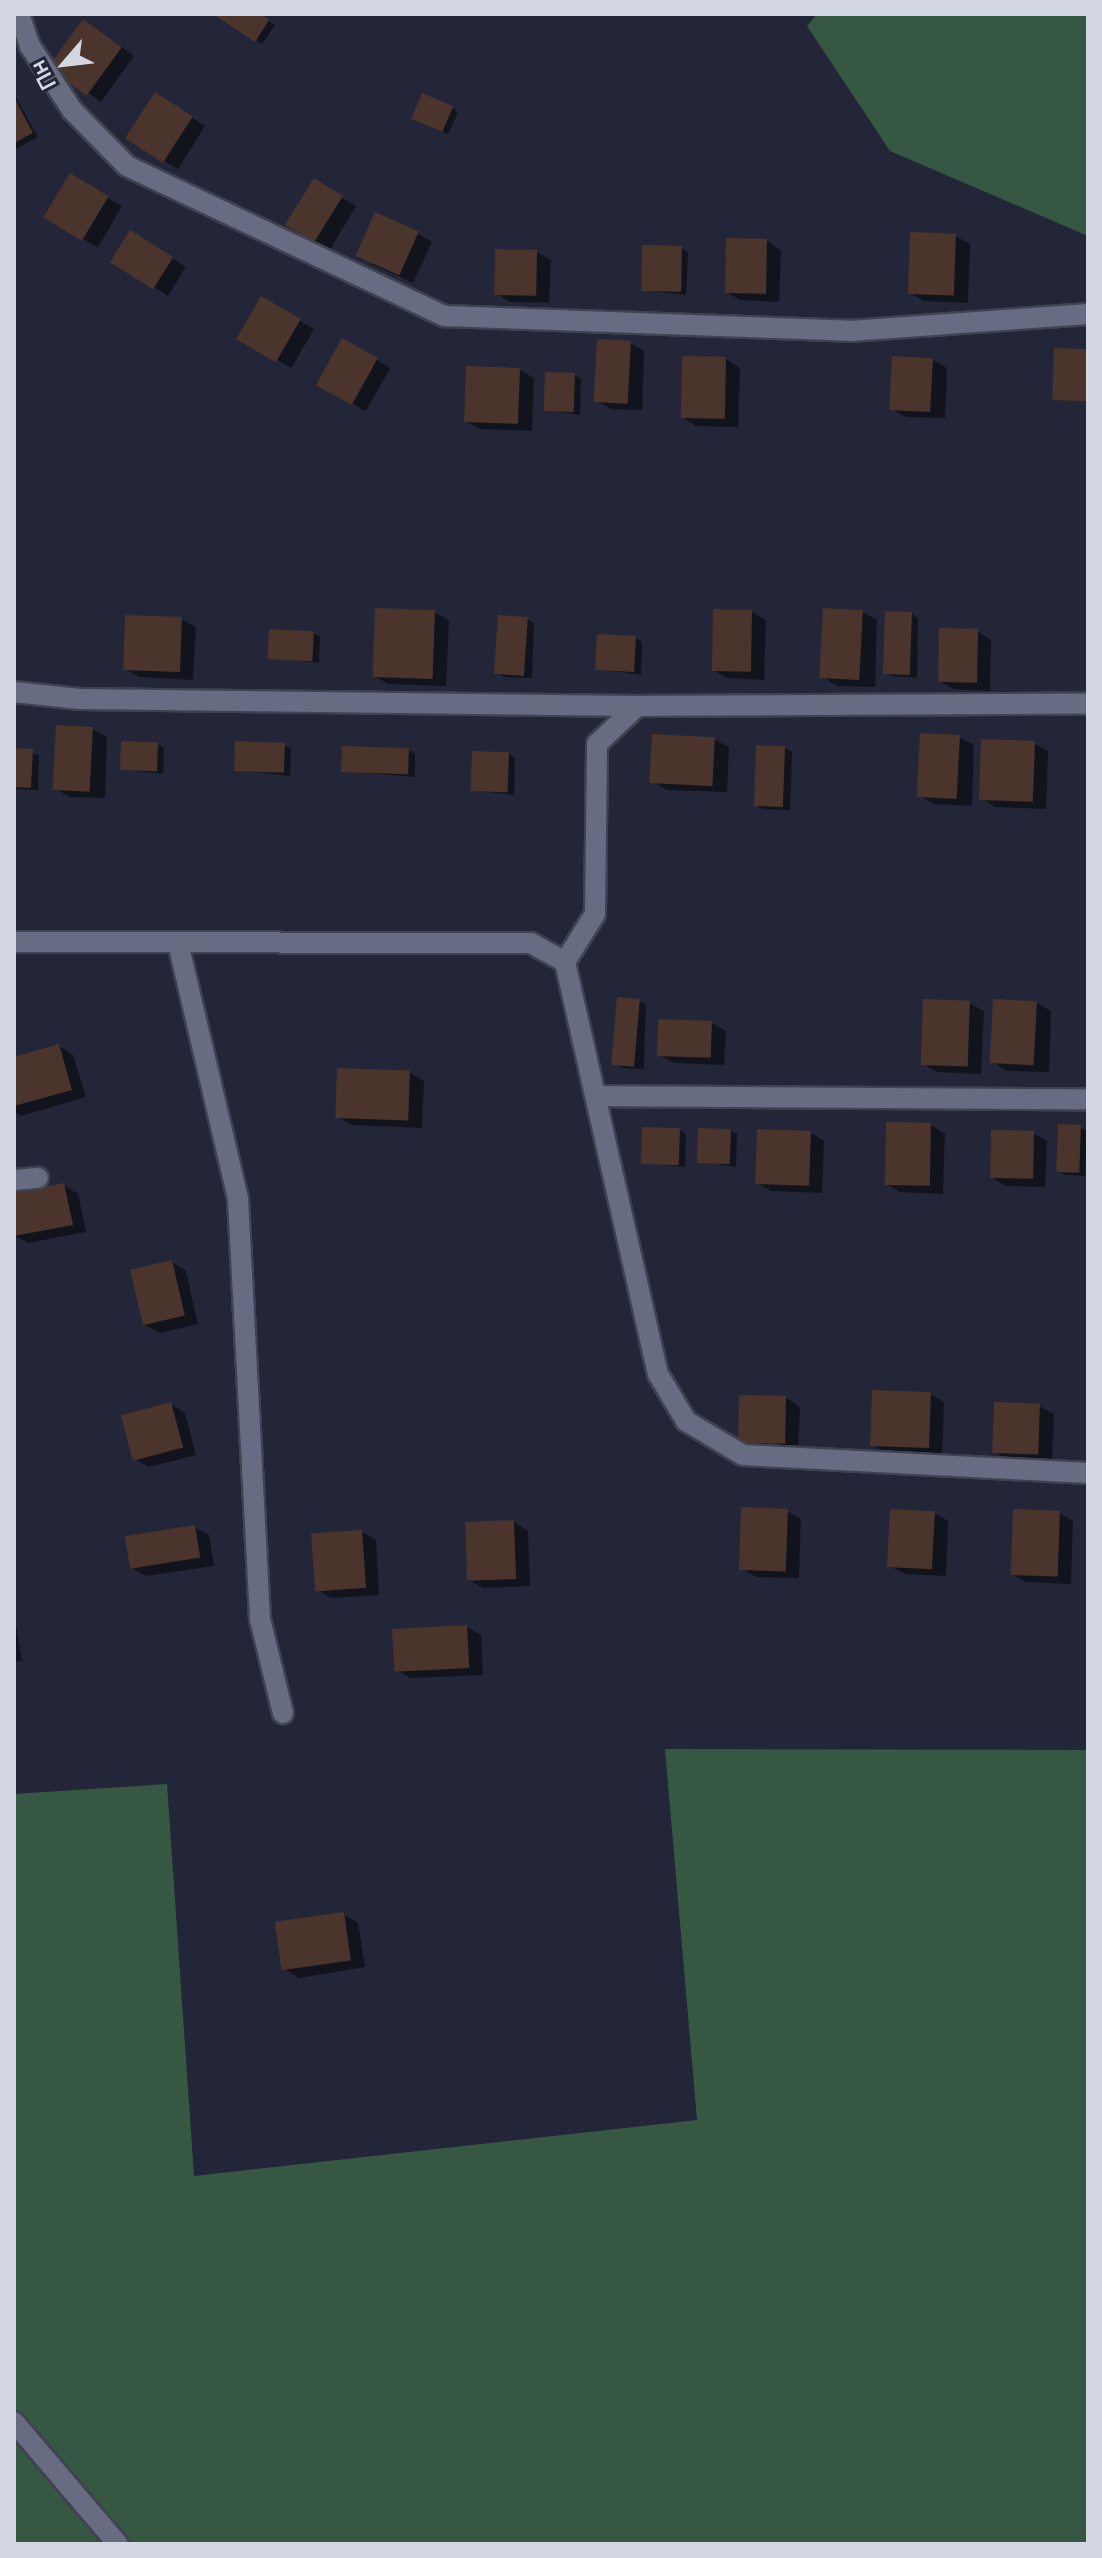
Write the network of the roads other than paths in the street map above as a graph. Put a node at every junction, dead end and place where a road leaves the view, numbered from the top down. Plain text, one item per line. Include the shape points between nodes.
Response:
1 (19, 14) edge
2 (1088, 314) edge
3 (14, 692) edge
4 (1088, 704) edge
5 (637, 706) junction
6 (14, 942) edge
7 (178, 943) junction
8 (565, 962) junction
9 (599, 1096) junction
10 (1088, 1099) edge
11 (38, 1178) dead end
12 (14, 1180) edge
13 (1088, 1473) edge
14 (283, 1713) dead end
15 (14, 2422) edge
16 (118, 2544) edge

1 - 2 street via 30,46 72,110 127,166 445,316 850,331
3 - 5 street via 80,699
4 - 5 street
5 - 8 street via 597,744 595,914
6 - 7 street
7 - 8 street via 531,943
7 - 14 street via 238,1199 260,1619
8 - 9 street
9 - 10 street
9 - 13 street via 658,1374 686,1421 743,1455
11 - 12 street
15 - 16 street

